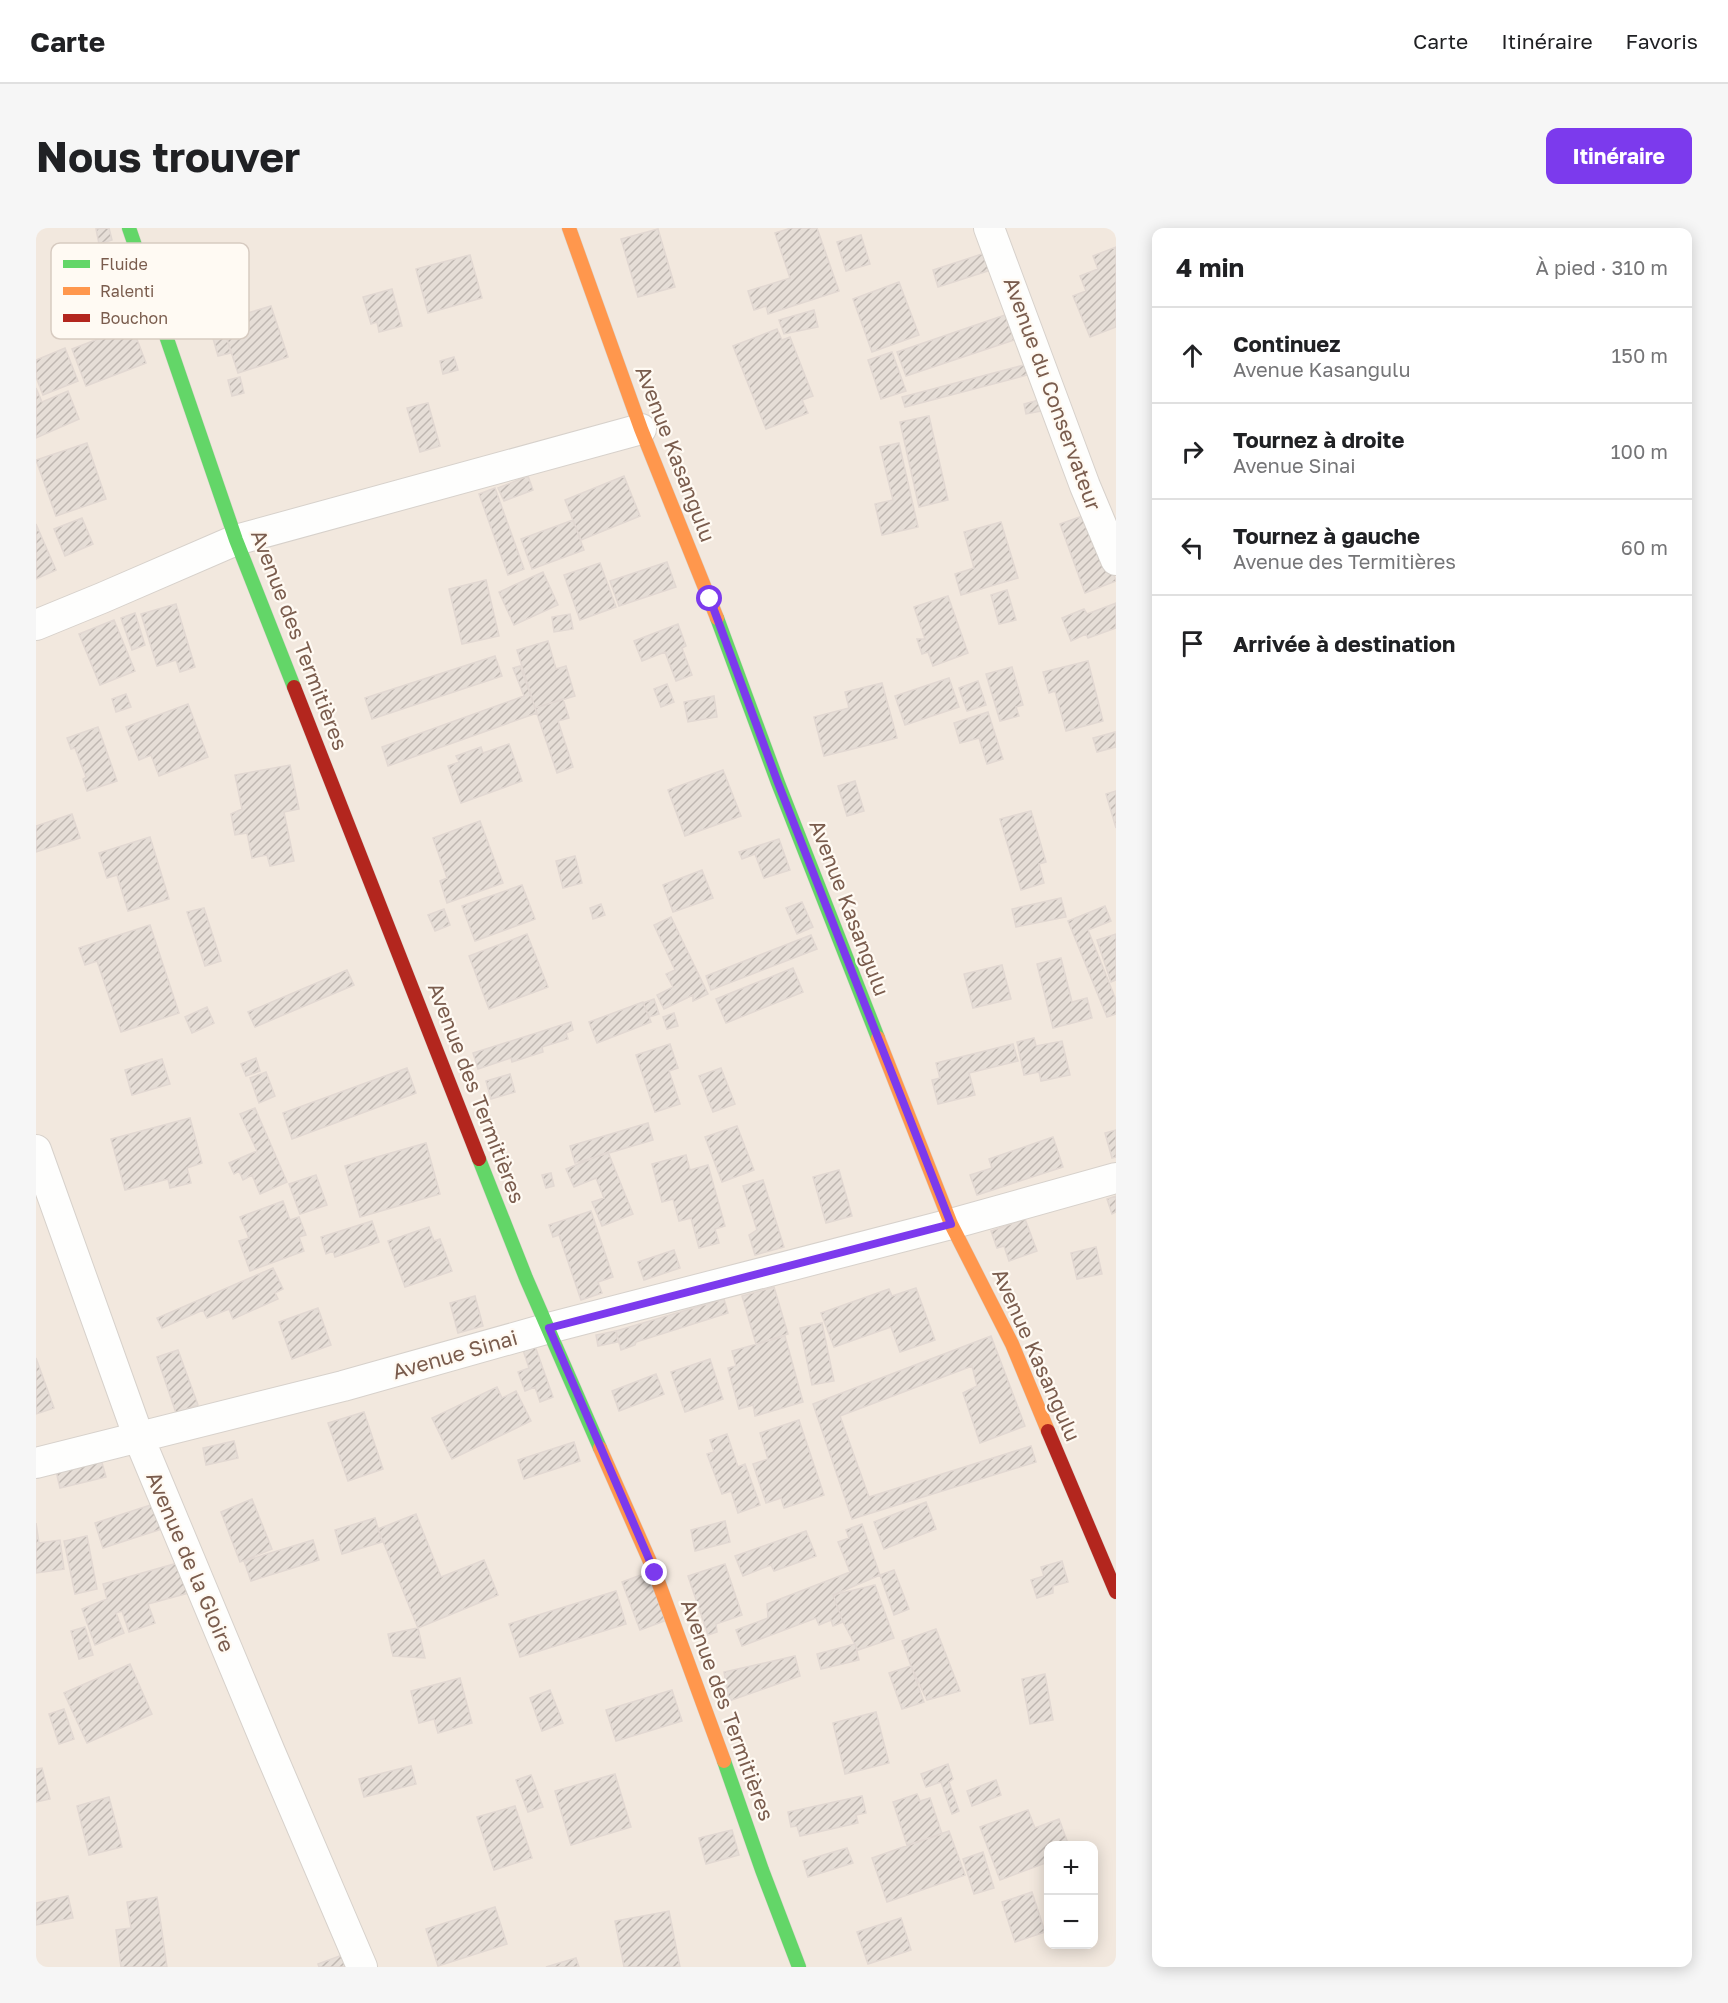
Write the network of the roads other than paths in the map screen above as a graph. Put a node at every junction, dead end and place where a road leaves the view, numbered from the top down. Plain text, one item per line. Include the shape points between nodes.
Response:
1 (129, 228) edge
2 (569, 228) edge
3 (989, 228) edge
4 (134, 243) edge
5 (167, 339) edge
6 (641, 429) junction
7 (236, 540) junction
8 (1116, 560) edge
9 (36, 625) edge
10 (36, 1150) edge
11 (1116, 1178) edge
12 (951, 1224) junction
13 (549, 1328) junction
14 (139, 1438) junction
15 (36, 1463) edge
16 (1116, 1592) edge
17 (362, 1967) edge
18 (799, 1967) edge

1 - 4 street, Avenue des Termitières
2 - 6 street, Avenue Kasangulu
3 - 8 street, Avenue du Conservateur
5 - 7 street, Avenue des Termitières
6 - 7 street
6 - 12 street, Avenue Kasangulu
7 - 9 street
7 - 13 street, Avenue des Termitières
10 - 14 street, Avenue de la Gloire
11 - 12 street, Avenue Sinai
12 - 13 street, Avenue Sinai
12 - 16 street, Avenue Kasangulu via 1012,1344
13 - 14 street, Avenue Sinai
13 - 18 street, Avenue des Termitières via 655,1573
14 - 15 street, Avenue Sinai
14 - 17 street, Avenue de la Gloire

